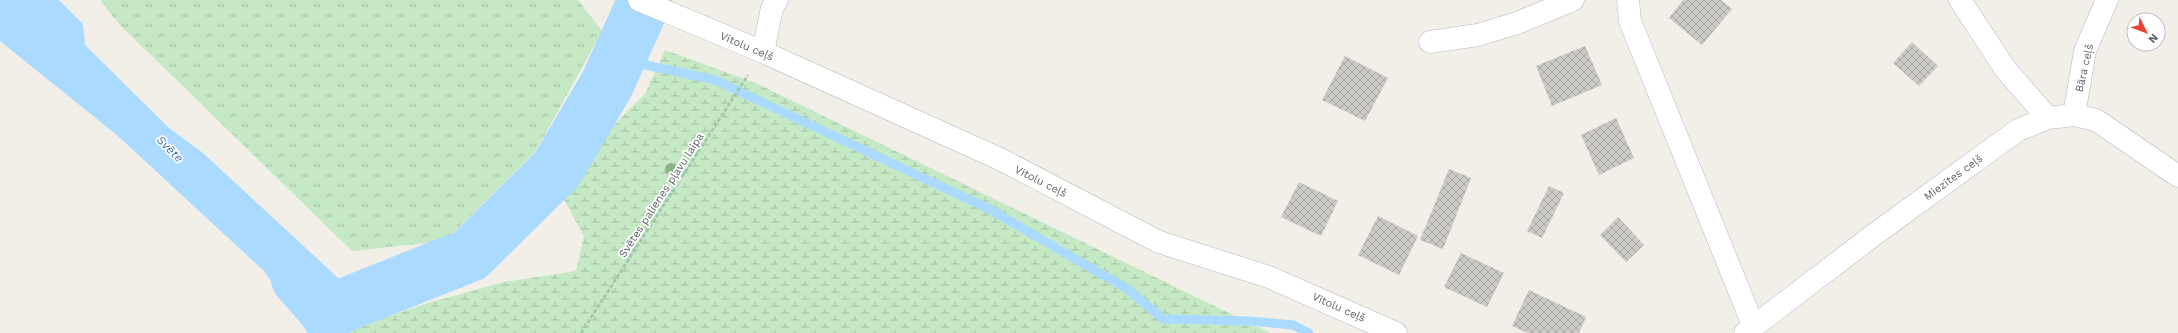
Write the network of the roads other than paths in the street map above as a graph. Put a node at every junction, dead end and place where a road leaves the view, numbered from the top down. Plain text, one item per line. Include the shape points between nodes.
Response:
1 (638, 0) edge
2 (777, 0) edge
3 (1573, 0) edge
4 (1628, 0) edge
5 (1960, 0) edge
6 (2107, 0) edge
7 (1430, 42) dead end
8 (763, 52) junction
9 (2074, 115) junction
10 (2048, 118) junction
11 (2178, 176) edge
12 (1749, 329) edge
13 (1396, 333) edge

1 - 8 street, Vītolu ceļš
2 - 8 street via 772,8
3 - 7 street via 1517,23 1478,35
4 - 12 street via 1630,21
5 - 10 street via 2006,70
6 - 9 street, Bāra ceļš via 2085,51
8 - 13 street, Vītolu ceļš via 1002,160 1159,242 1270,277
9 - 10 street, Miezītes ceļš
9 - 11 street, Miezītes ceļš via 2096,120
10 - 12 street, Miezītes ceļš via 2018,130

